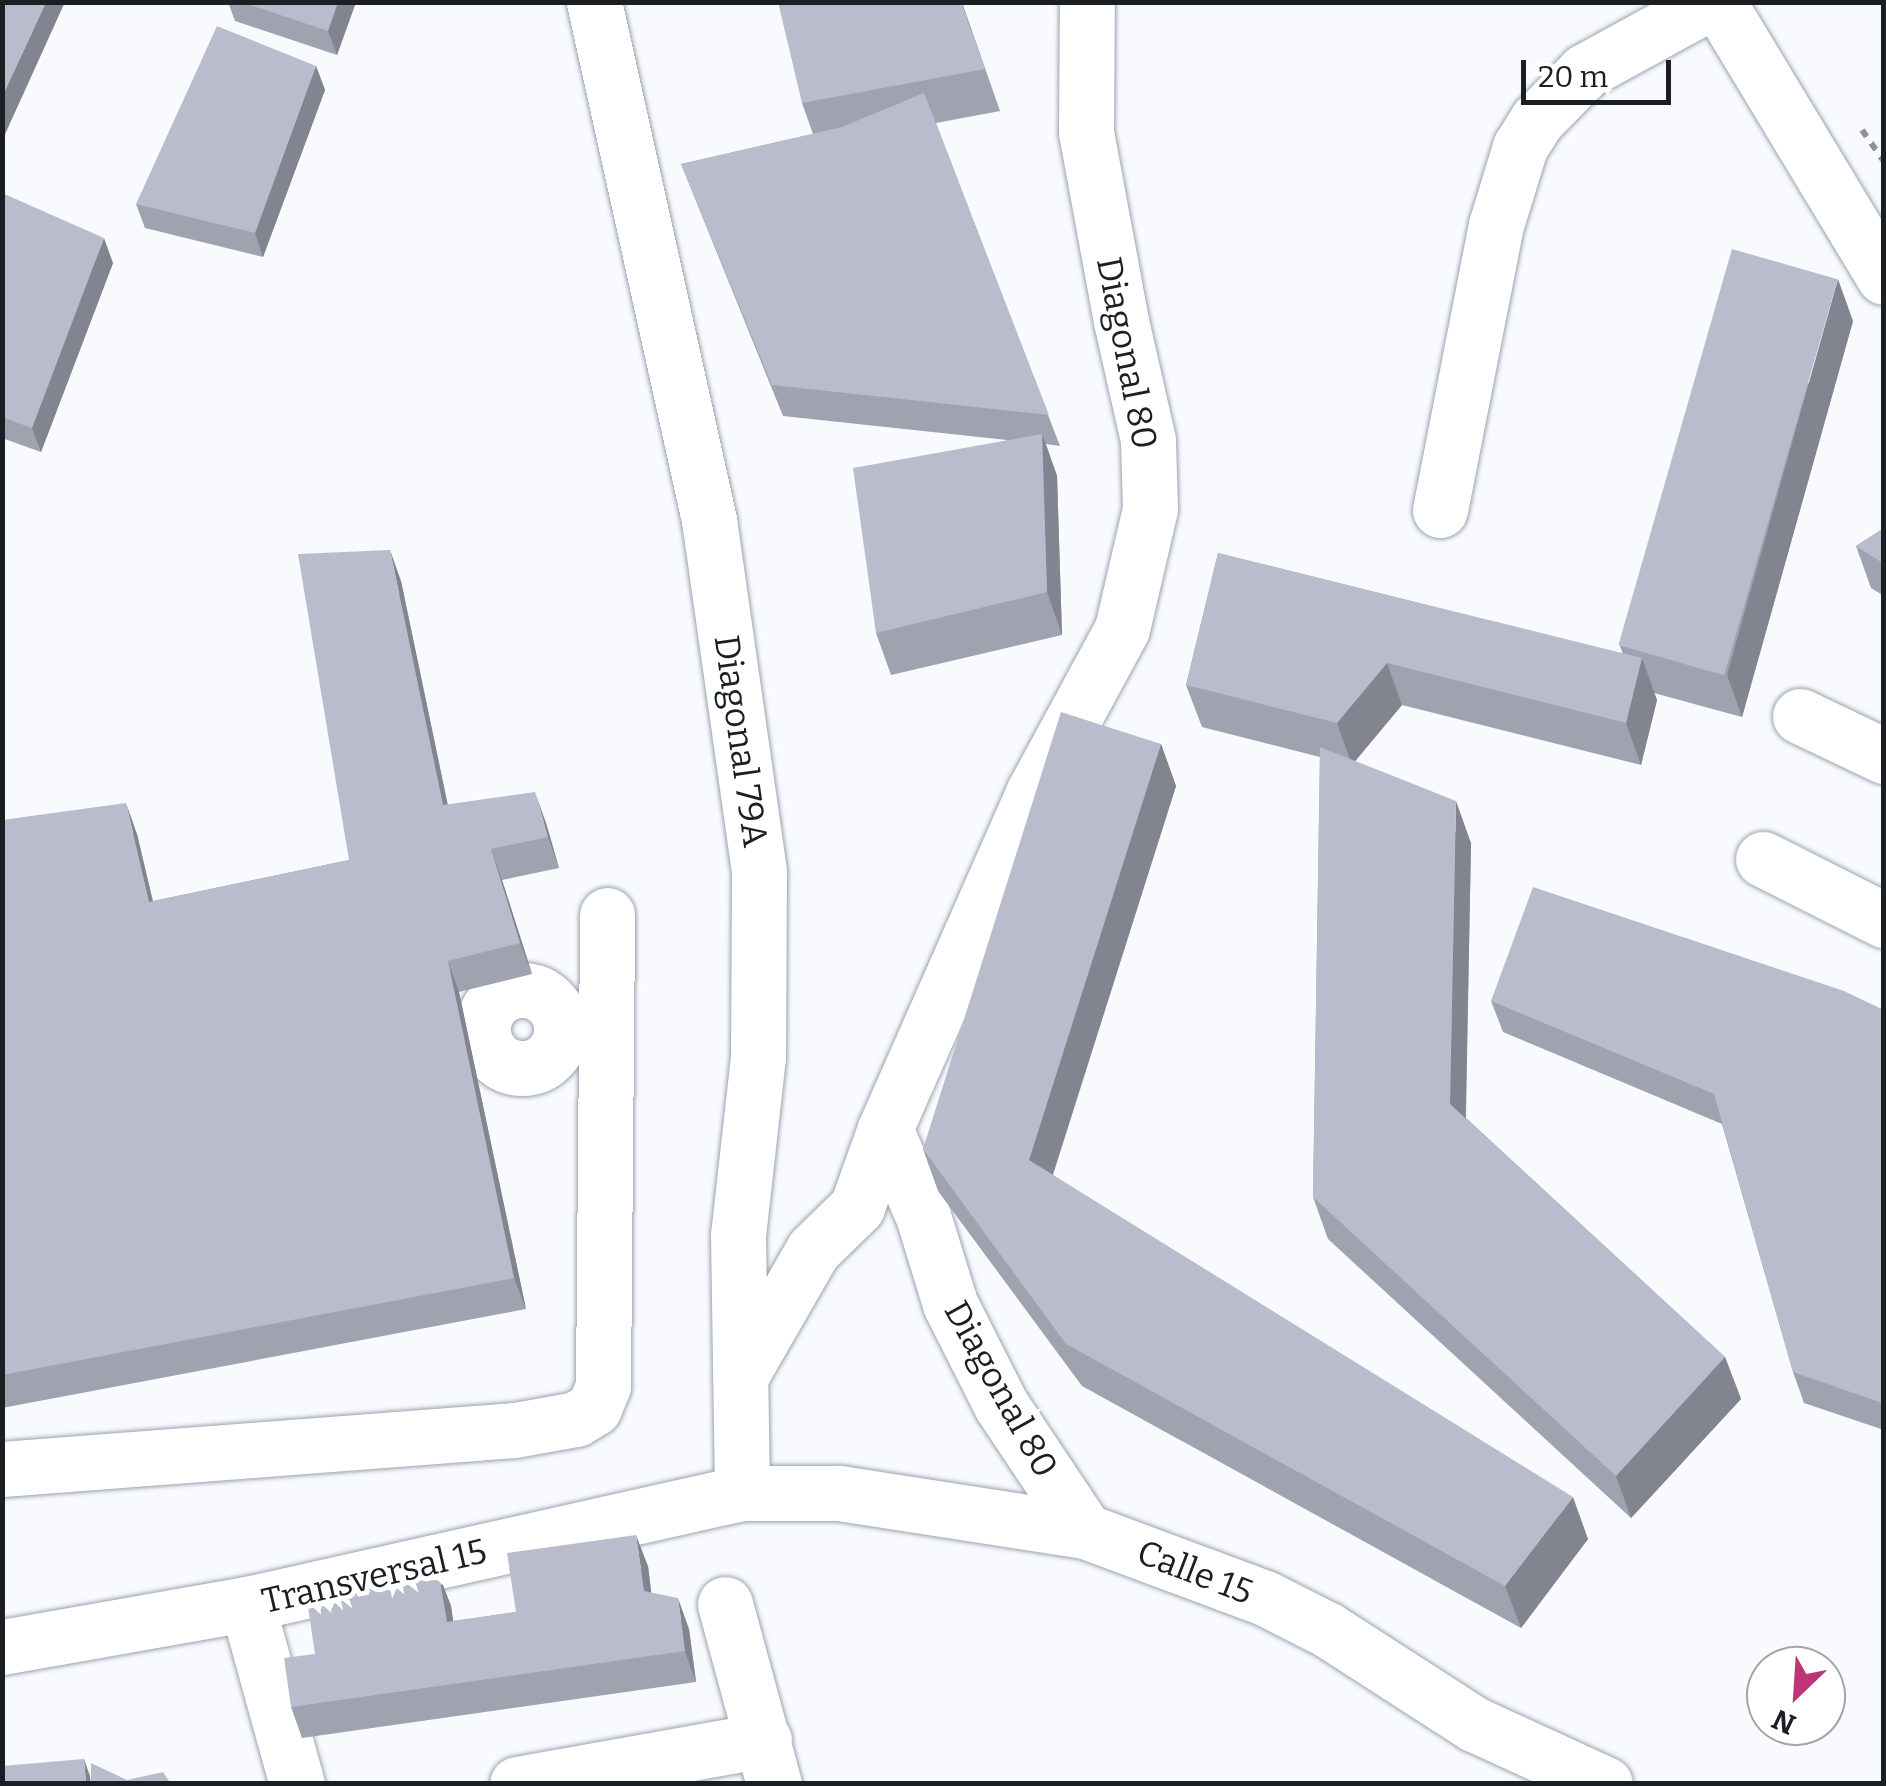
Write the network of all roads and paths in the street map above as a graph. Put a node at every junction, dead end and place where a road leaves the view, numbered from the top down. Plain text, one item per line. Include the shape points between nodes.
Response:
1 (594, 2) edge
2 (1087, 2) edge
3 (1714, 2) edge
4 (1884, 277) edge
5 (1440, 510) dead end
6 (1800, 716) dead end
7 (1884, 756) edge
8 (1763, 859) dead end
9 (607, 915) dead end
10 (1884, 920) edge
11 (885, 1129) junction
12 (738, 1235) junction
13 (813, 1250) junction
14 (740, 1377) junction
15 (2, 1470) edge
16 (742, 1492) junction
17 (1085, 1531) junction
18 (247, 1604) junction
19 (725, 1604) dead end
20 (2, 1647) edge
21 (769, 1762) edge
22 (297, 1784) edge
23 (517, 1784) edge
24 (1605, 1784) edge

1 - 12 street, Diagonal 79A via 709,520 759,874 758,1057
2 - 11 street, Diagonal 80 via 1086,132 1148,440 1150,509 1122,629 1033,793
3 - 4 street
3 - 5 street via 1584,71 1520,147 1496,225
6 - 7 street
8 - 10 street
9 - 15 street via 583,1043 603,1386 594,1408 576,1419 515,1430
11 - 13 street, Diagonal 80 via 857,1207
11 - 17 street, Diagonal 80 via 923,1216 950,1304 1002,1405
12 - 13 street
12 - 14 street, Diagonal 79A
13 - 14 street, Diagonal 80
14 - 16 street, Diagonal 79A
16 - 17 street, Calle 15 via 839,1492
16 - 18 street, Transversal 15
17 - 24 street, Calle 15 via 1265,1598 1328,1630 1474,1724
18 - 20 street, Transversal 15
18 - 22 street
19 - 21 street
21 - 23 street

